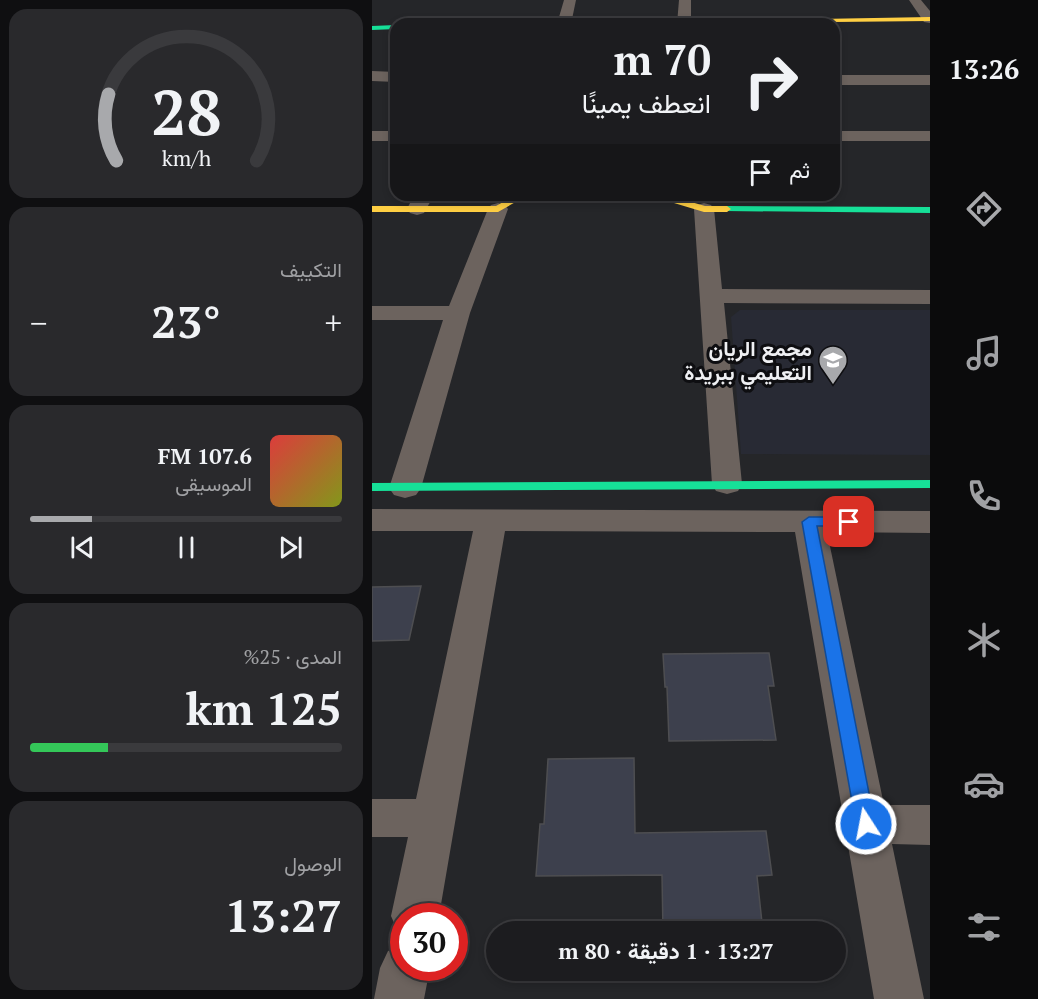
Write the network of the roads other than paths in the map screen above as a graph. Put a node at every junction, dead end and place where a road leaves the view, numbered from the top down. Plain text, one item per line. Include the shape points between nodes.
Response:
1 (570, 0) edge
2 (685, 0) edge
3 (915, 0) edge
4 (566, 18) edge
5 (684, 18) edge
6 (930, 19) edge
7 (840, 21) edge
8 (930, 26) edge
9 (390, 27) edge
10 (372, 28) edge
11 (840, 28) edge
12 (372, 33) edge
13 (390, 33) edge
14 (372, 76) edge
15 (390, 76) edge
16 (840, 80) edge
17 (930, 80) edge
18 (372, 136) edge
19 (390, 136) edge
20 (840, 136) edge
21 (930, 136) edge
22 (511, 201) edge
23 (680, 201) edge
24 (421, 202) edge
25 (372, 209) edge
26 (498, 209) junction
27 (704, 209) junction
28 (930, 210) edge
29 (711, 296) junction
30 (930, 297) edge
31 (458, 313) junction
32 (372, 314) edge
33 (727, 484) junction
34 (930, 484) edge
35 (372, 487) edge
36 (405, 488) junction
37 (372, 520) edge
38 (491, 521) junction
39 (809, 522) junction
40 (930, 522) edge
41 (372, 818) edge
42 (434, 818) junction
43 (866, 824) junction
44 (930, 825) edge
45 (418, 903) edge
46 (402, 981) edge
47 (399, 999) edge
48 (899, 999) edge

1 - 4 street
2 - 5 street
3 - 6 street
6 - 7 street
8 - 11 street
9 - 10 street
12 - 13 street
14 - 15 street
16 - 17 street
18 - 19 street
20 - 21 street
22 - 26 street
23 - 27 street
24 - 25 street
24 - 26 street
26 - 31 street
27 - 28 street
27 - 29 street
29 - 30 street
29 - 33 street
31 - 32 street
31 - 36 street
33 - 34 street
33 - 36 street
35 - 36 street
37 - 38 street
38 - 39 street
38 - 42 street
39 - 40 street
39 - 43 street
41 - 42 street
42 - 45 street
43 - 44 street
43 - 48 street
46 - 47 street

